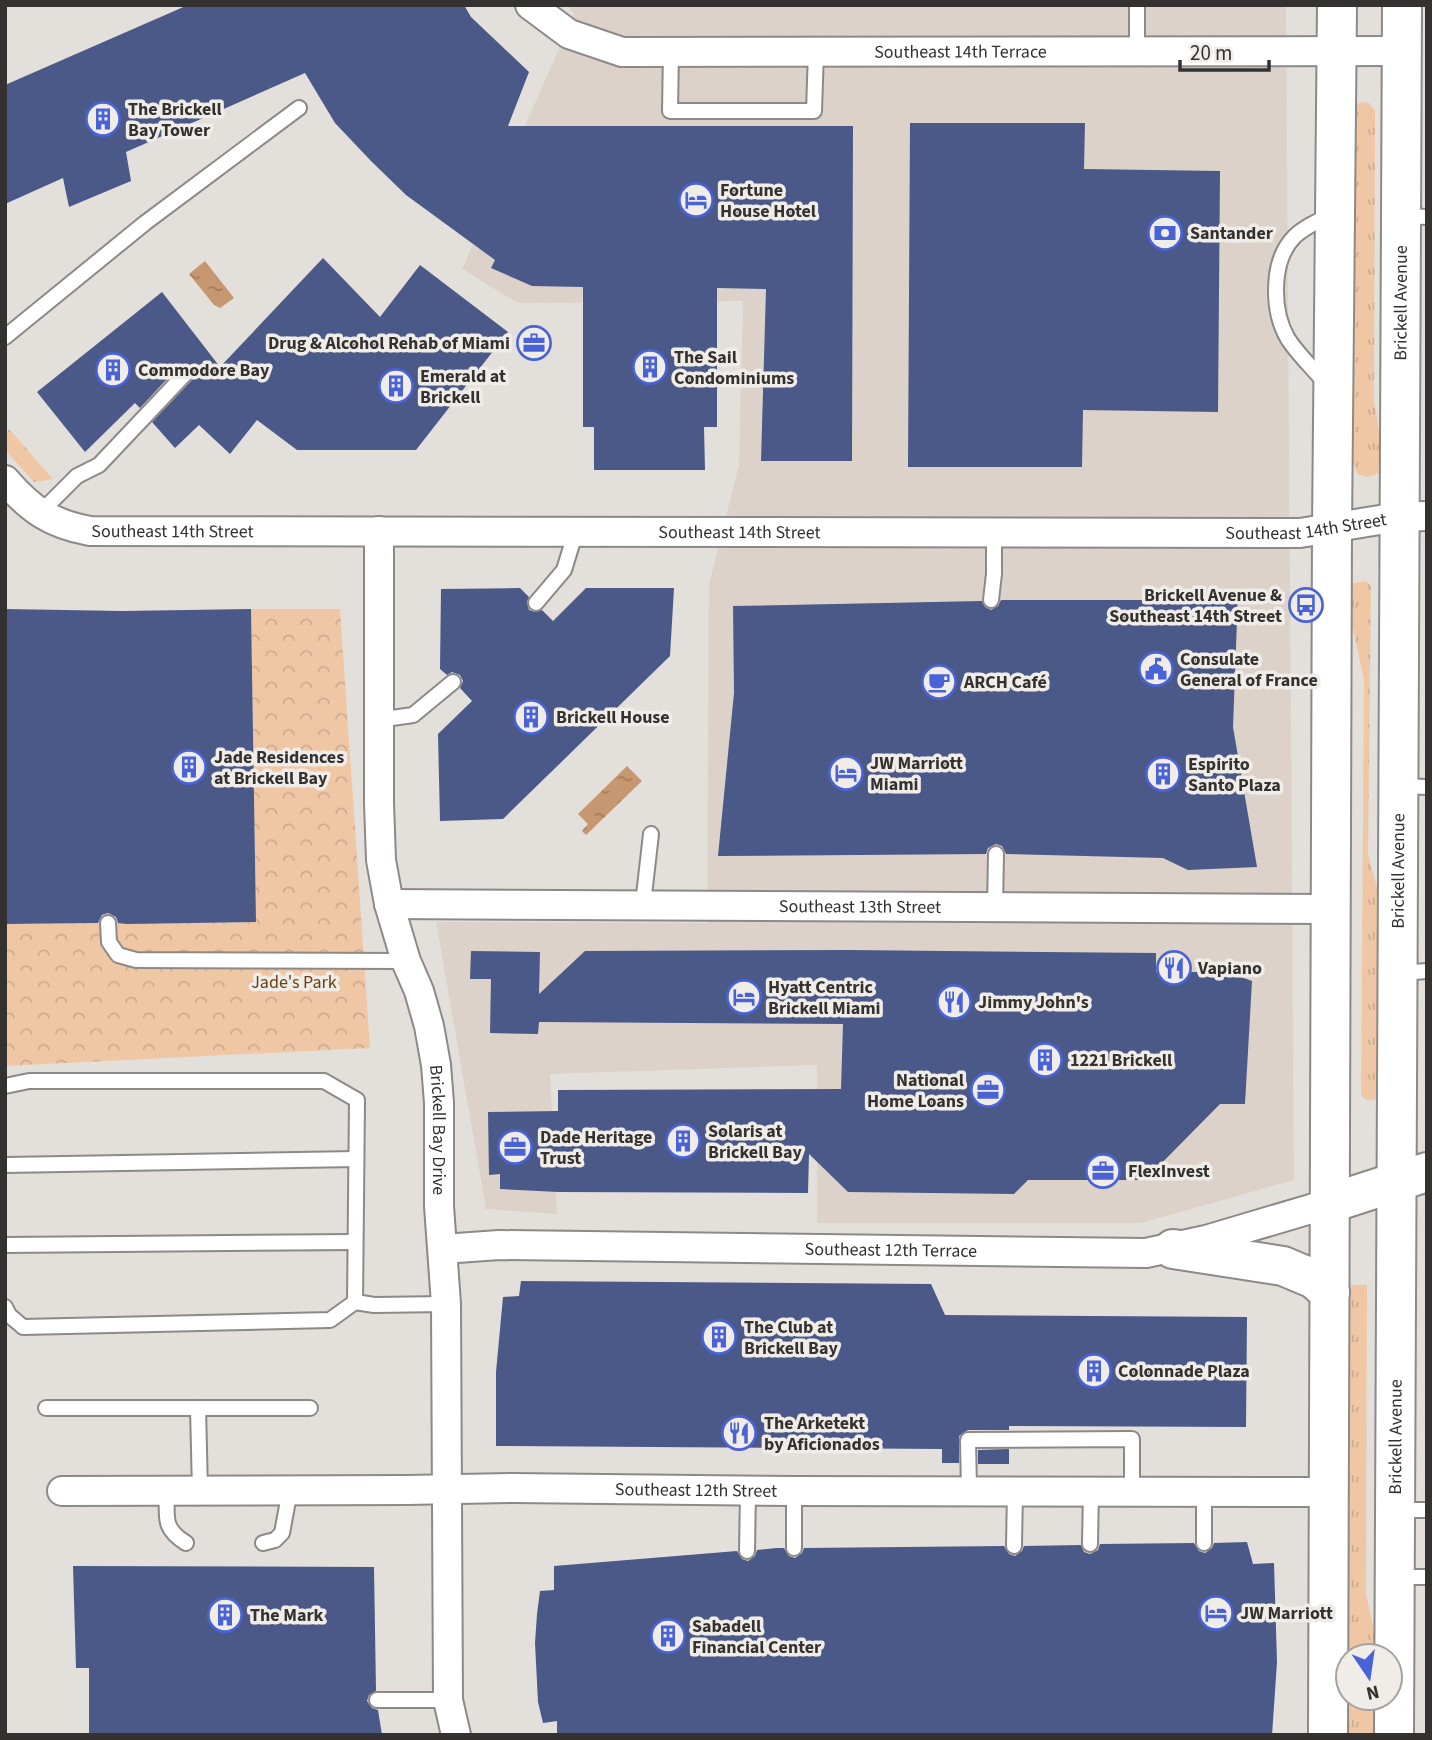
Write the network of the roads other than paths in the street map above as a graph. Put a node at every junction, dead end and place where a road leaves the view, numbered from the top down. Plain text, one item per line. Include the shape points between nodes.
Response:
1 (530, 5) edge
2 (1137, 5) edge
3 (1337, 5) edge
4 (1402, 5) edge
5 (1336, 50) junction
6 (671, 51) junction
7 (816, 51) junction
8 (1137, 51) junction
9 (1402, 51) junction
10 (299, 108) dead end
11 (1335, 213) junction
12 (1414, 216) edge
13 (5, 337) edge
14 (186, 373) dead end
15 (1333, 393) junction
16 (5, 480) edge
17 (46, 517) junction
18 (1413, 517) edge
19 (1332, 528) junction
20 (379, 531) junction
21 (576, 531) junction
22 (994, 531) junction
23 (991, 600) dead end
24 (536, 603) dead end
25 (453, 682) dead end
26 (378, 720) junction
27 (1412, 787) edge
28 (651, 834) dead end
29 (996, 854) dead end
30 (389, 904) junction
31 (643, 904) junction
32 (995, 907) junction
33 (1331, 909) junction
34 (108, 923) dead end
35 (406, 961) junction
36 (1412, 972) edge
37 (5, 1086) edge
38 (356, 1159) junction
39 (5, 1165) edge
40 (1412, 1176) edge
41 (1331, 1203) junction
42 (355, 1242) junction
43 (5, 1245) edge
44 (443, 1249) junction
45 (1173, 1249) junction
46 (1330, 1293) junction
47 (355, 1302) junction
48 (446, 1304) junction
49 (5, 1307) edge
50 (46, 1408) dead end
51 (198, 1408) junction
52 (310, 1408) dead end
53 (447, 1489) junction
54 (290, 1490) junction
55 (969, 1490) junction
56 (1015, 1490) junction
57 (1091, 1490) junction
58 (62, 1491) dead end
59 (167, 1491) junction
60 (200, 1491) junction
61 (748, 1491) junction
62 (794, 1491) junction
63 (1132, 1491) junction
64 (1204, 1491) junction
65 (1329, 1492) junction
66 (1411, 1510) edge
67 (186, 1543) dead end
68 (263, 1543) dead end
69 (1204, 1543) dead end
70 (1090, 1545) dead end
71 (1014, 1546) dead end
72 (794, 1548) dead end
73 (747, 1550) dead end
74 (1411, 1577) edge
75 (377, 1699) dead end
76 (448, 1700) junction
77 (456, 1735) edge
78 (1328, 1735) edge
79 (1394, 1735) edge

1 - 6 street, Southeast 14th Terrace via 569,34 622,52
2 - 8 lane
3 - 5 main road
4 - 9 main road, Brickell Avenue
5 - 8 street, Southeast 14th Terrace
5 - 9 street, Southeast 14th Terrace
5 - 11 main road
6 - 7 street, Southeast 14th Terrace
6 - 7 lane via 670,111 814,111
7 - 8 street, Southeast 14th Terrace
9 - 12 main road, Brickell Avenue
10 - 13 lane via 145,223
11 - 15 main road
11 - 15 lane via 1294,238 1277,274 1278,314 1286,336
12 - 18 main road, Brickell Avenue
14 - 17 lane via 99,465 77,476
15 - 19 main road
16 - 17 street
17 - 20 street, Southeast 14th Street via 90,531
18 - 19 street, Southeast 14th Street
18 - 27 main road, Brickell Avenue
19 - 22 street, Southeast 14th Street via 1300,533
19 - 33 main road
20 - 21 street, Southeast 14th Street
20 - 26 street, Brickell Bay Drive
21 - 22 street, Southeast 14th Street
21 - 24 lane via 564,570
22 - 23 lane
25 - 26 lane via 413,715
26 - 30 street, Brickell Bay Drive via 381,860
27 - 36 main road, Brickell Avenue
28 - 31 lane
29 - 32 lane
30 - 31 street, Southeast 13th Street
30 - 35 street, Brickell Bay Drive
31 - 32 street, Southeast 13th Street
32 - 33 street, Southeast 13th Street
33 - 41 main road
34 - 35 lane via 109,942 118,955 136,960
35 - 44 street, Brickell Bay Drive via 425,1014 436,1065
36 - 40 main road, Brickell Avenue
37 - 38 lane via 29,1081 324,1081 357,1100
38 - 39 lane
38 - 42 lane
40 - 41 main road
40 - 66 main road, Brickell Avenue
41 - 45 street, Southeast 12th Terrace
41 - 46 main road
42 - 43 lane
42 - 47 lane
44 - 45 street, Southeast 12th Terrace via 499,1245 1146,1253
44 - 48 street, Brickell Bay Drive
45 - 46 main road via 1283,1266 1314,1279
46 - 65 main road
47 - 48 lane
47 - 49 lane via 330,1320 23,1327
48 - 53 street, Brickell Bay Drive
50 - 51 lane
51 - 52 lane
51 - 60 lane
53 - 54 street, Southeast 12th Street
53 - 61 street, Southeast 12th Street
53 - 76 street, Brickell Bay Drive
54 - 60 street, Southeast 12th Street
54 - 68 lane via 282,1533
55 - 56 street, Southeast 12th Street
55 - 62 street, Southeast 12th Street
55 - 63 lane via 968,1440 1132,1439
56 - 57 street, Southeast 12th Street
56 - 71 lane
57 - 63 street, Southeast 12th Street
57 - 70 lane
58 - 59 street, Southeast 12th Street
59 - 60 street, Southeast 12th Street
59 - 67 lane via 169,1527
61 - 62 street, Southeast 12th Street
61 - 73 lane
62 - 72 lane
63 - 64 street, Southeast 12th Street
64 - 65 street, Southeast 12th Street
64 - 69 lane
65 - 78 main road
66 - 74 main road, Brickell Avenue
74 - 79 main road, Brickell Avenue
75 - 76 lane
76 - 77 street, Brickell Bay Drive

